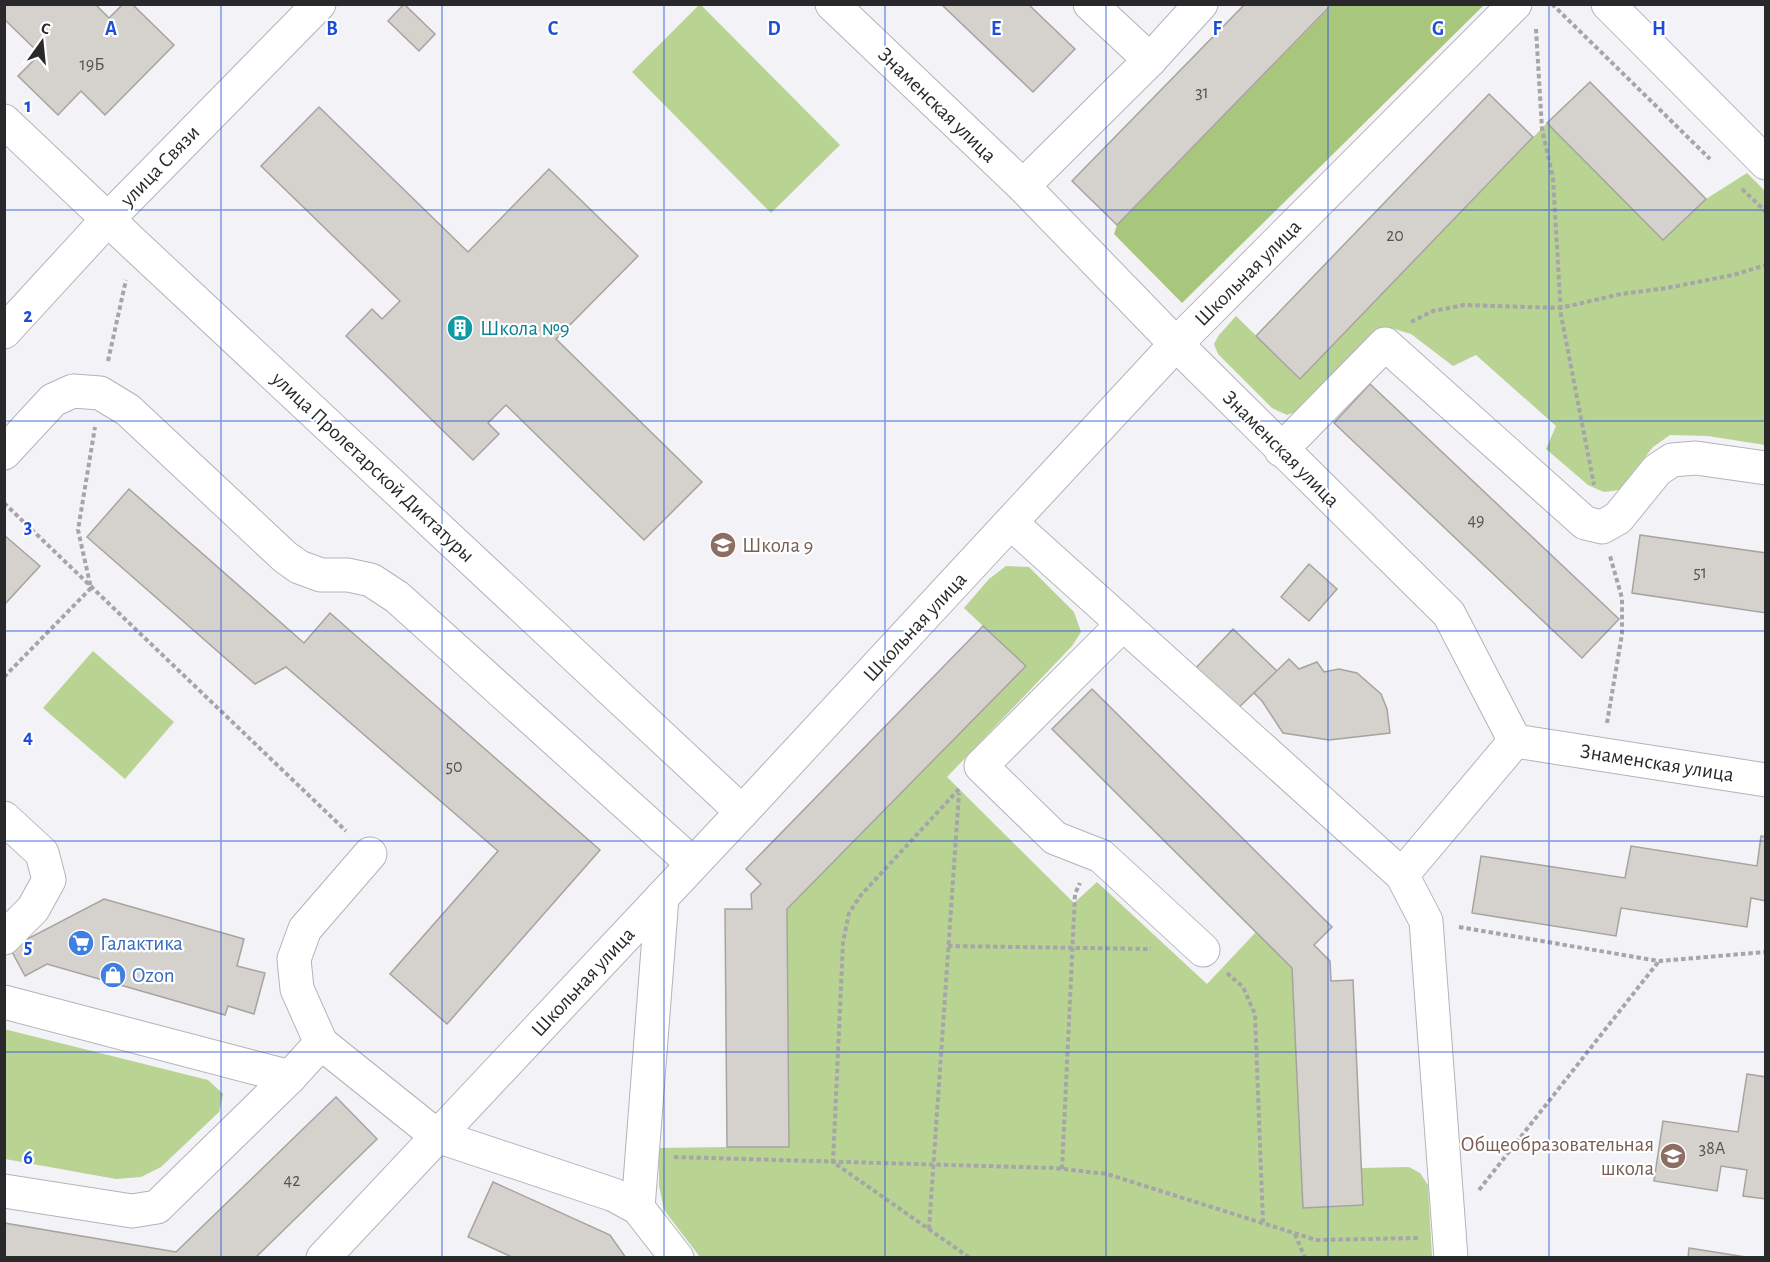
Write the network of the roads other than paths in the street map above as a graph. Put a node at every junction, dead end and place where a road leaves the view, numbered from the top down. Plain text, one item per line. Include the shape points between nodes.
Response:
1 (319, 4) edge
2 (832, 4) edge
3 (1090, 4) edge
4 (1201, 4) edge
5 (1608, 4) edge
6 (1526, 16) edge
7 (1150, 60) junction
8 (4, 121) edge
9 (1766, 163) edge
10 (1023, 186) junction
11 (108, 220) junction
12 (4, 332) edge
13 (1176, 344) junction
14 (1281, 450) junction
15 (4, 453) edge
16 (1766, 468) edge
17 (1011, 523) junction
18 (1123, 624) junction
19 (1515, 741) junction
20 (1766, 780) edge
21 (742, 812) junction
22 (4, 818) edge
23 (370, 854) road end
24 (693, 864) junction
25 (1402, 875) junction
26 (662, 897) junction
27 (4, 938) edge
28 (1203, 950) road end
29 (4, 1002) edge
30 (321, 1043) junction
31 (290, 1077) junction
32 (437, 1136) junction
33 (4, 1191) edge
34 (638, 1208) junction
35 (1451, 1243) edge
36 (323, 1257) edge
37 (677, 1257) edge

1 - 11 street, улица Связи
2 - 10 street, Знаменская улица
3 - 7 street
4 - 7 street
5 - 9 street
6 - 13 street, Школьная улица
7 - 10 street
8 - 11 street, улица Пролетарской Диктатуры
10 - 13 street, Знаменская улица
11 - 12 street, улица Связи
11 - 21 street, улица Пролетарской Диктатуры
13 - 14 street, Знаменская улица
13 - 17 street, Школьная улица
14 - 16 street via 1385,344 1585,523 1602,527 1618,518 1657,470 1672,460 1696,458
14 - 19 street, Знаменская улица via 1449,614
15 - 24 street via 53,400 73,391 100,393 128,410 299,567 321,575 348,574 371,580 397,597
17 - 18 street
17 - 21 street, Школьная улица
18 - 25 street
18 - 28 street via 970,778 1055,838 1101,856
19 - 20 street, Знаменская улица
19 - 25 street
21 - 24 street, Школьная улица
22 - 27 street via 42,853 50,880 33,909
23 - 30 street via 305,929 294,959 297,989
24 - 26 street, Школьная улица
25 - 35 street via 1426,921
26 - 32 street, Школьная улица
26 - 34 street
29 - 31 street
30 - 31 street
30 - 32 street
31 - 33 street via 157,1207 132,1211
32 - 34 street via 614,1195
32 - 36 street, Школьная улица
34 - 37 street

